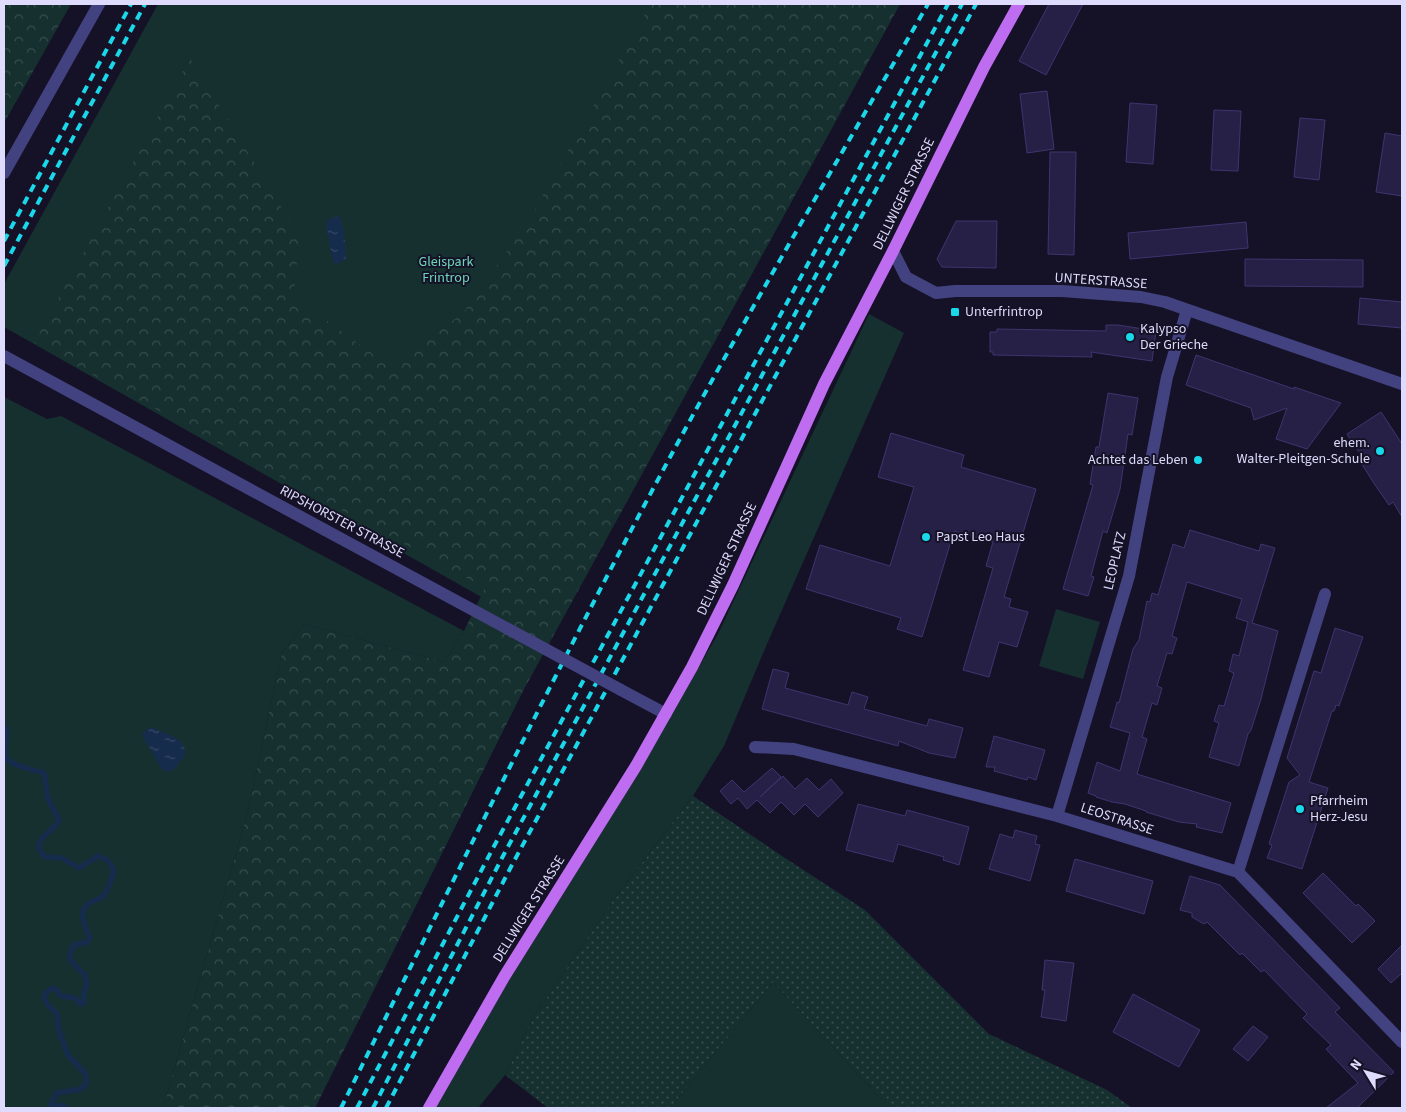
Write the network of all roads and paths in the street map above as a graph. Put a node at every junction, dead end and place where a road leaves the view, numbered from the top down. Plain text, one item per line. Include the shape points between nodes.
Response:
1 (99, 4) edge
2 (1019, 4) edge
3 (4, 173) edge
4 (893, 251) junction
5 (1188, 310) junction
6 (4, 356) edge
7 (1402, 384) edge
8 (1325, 594) dead end
9 (666, 714) junction
10 (755, 747) dead end
11 (1057, 816) junction
12 (1238, 872) junction
13 (1402, 1042) edge
14 (429, 1108) edge

1 - 3 street
2 - 4 main road, DELLWIGER STRASSE via 984,67
4 - 5 street, UNTERSTRASSE via 906,277 936,293 1101,293 1141,297
4 - 9 main road, DELLWIGER STRASSE via 824,384 733,586
5 - 7 street, UNTERSTRASSE
5 - 11 street, LEOPLATZ via 1167,378 1129,576
6 - 9 street, RIPSHORSTER STRASSE, bridge
8 - 12 street
9 - 14 main road, DELLWIGER STRASSE via 504,977
10 - 11 street, LEOSTRASSE via 794,749
11 - 12 street, LEOSTRASSE
12 - 13 street, LEOSTRASSE

